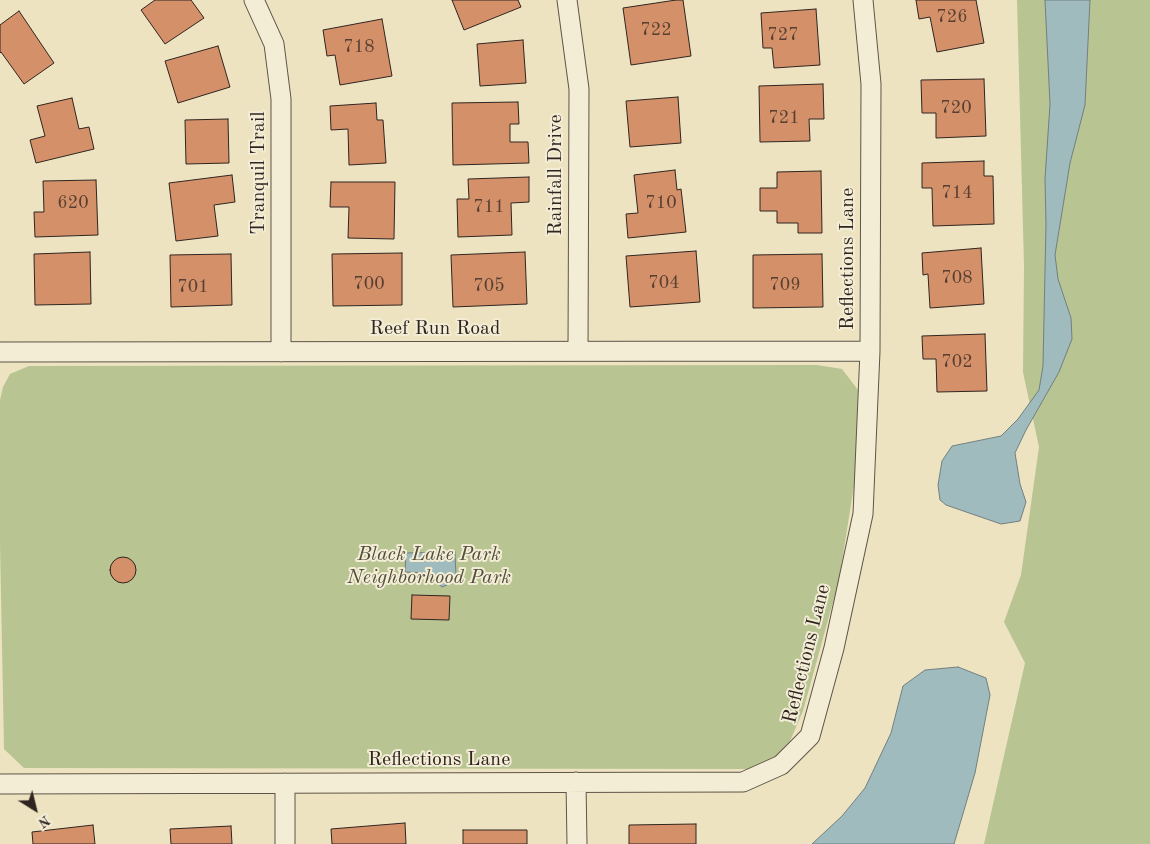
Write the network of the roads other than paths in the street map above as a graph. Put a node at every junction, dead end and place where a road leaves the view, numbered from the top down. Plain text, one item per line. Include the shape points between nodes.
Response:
1 (254, 0) edge
2 (567, 0) edge
3 (863, 0) edge
4 (578, 351) junction
5 (870, 351) junction
6 (0, 352) edge
7 (281, 352) junction
8 (576, 782) junction
9 (285, 783) junction
10 (0, 784) edge
11 (285, 844) edge
12 (578, 844) edge

1 - 7 street, Tranquil Trail via 274,44 282,99
2 - 4 street, Rainfall Drive via 578,89
3 - 5 street, Reflections Lane via 871,84
4 - 5 street, Reef Run Road
4 - 7 street, Reef Run Road
5 - 8 street, Reflections Lane via 863,514 834,648 810,736 781,765 743,782
6 - 7 street, Reef Run Road
8 - 9 street, Reflections Lane
8 - 12 street
9 - 10 street, Reflections Lane
9 - 11 street

